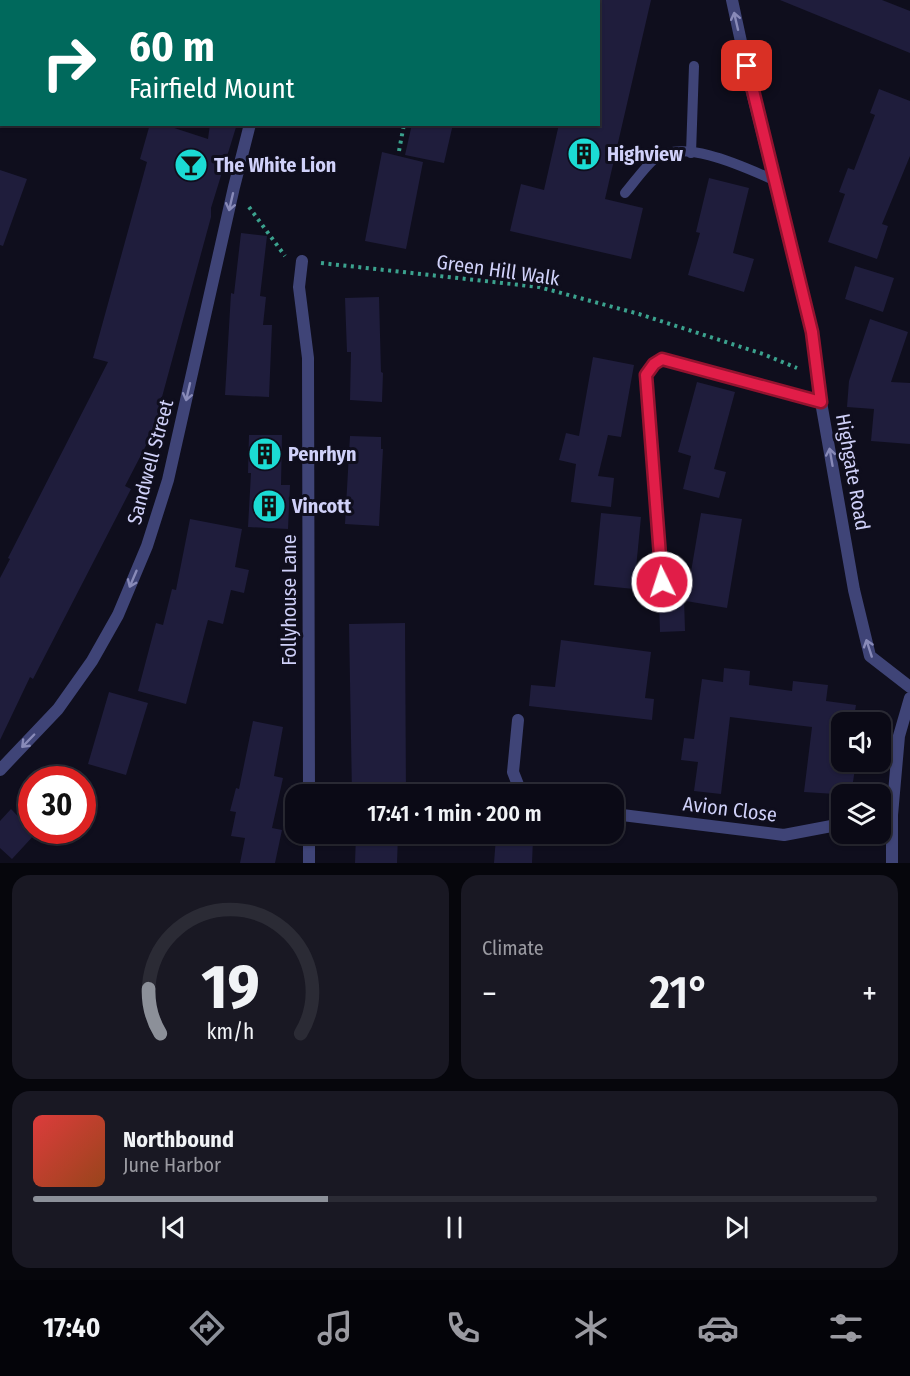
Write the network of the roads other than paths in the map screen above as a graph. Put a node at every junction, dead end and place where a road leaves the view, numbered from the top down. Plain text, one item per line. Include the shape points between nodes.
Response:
1 (732, 0) edge
2 (694, 66) dead end
3 (245, 126) edge
4 (692, 153) junction
5 (774, 180) junction
6 (625, 193) dead end
7 (302, 261) road end
8 (821, 402) junction
9 (662, 582) dead end
10 (910, 687) edge
11 (910, 698) edge
12 (518, 720) dead end
13 (0, 770) edge
14 (309, 784) edge
15 (518, 784) edge
16 (891, 785) edge
17 (624, 815) edge
18 (831, 826) edge
19 (309, 844) edge
20 (890, 844) edge
21 (309, 863) edge
22 (892, 863) edge

5 -> 1 street, Highgate Road
2 - 4 lane
3 -> 13 street, Sandwell Street via 168,480 147,546 118,615 92,661 58,709
4 - 5 lane via 723,158
4 - 6 lane via 680,151 656,158
5 - 8 street, Highgate Road via 812,332
7 - 14 street, Follyhouse Lane via 299,287 308,358
8 - 9 street via 662,359 654,364 646,375
10 -> 8 street, Highgate Road via 870,656 854,590
11 - 16 street
12 - 15 street via 513,772
17 - 18 street, Avion Close via 784,835
19 - 21 street
20 - 22 street

